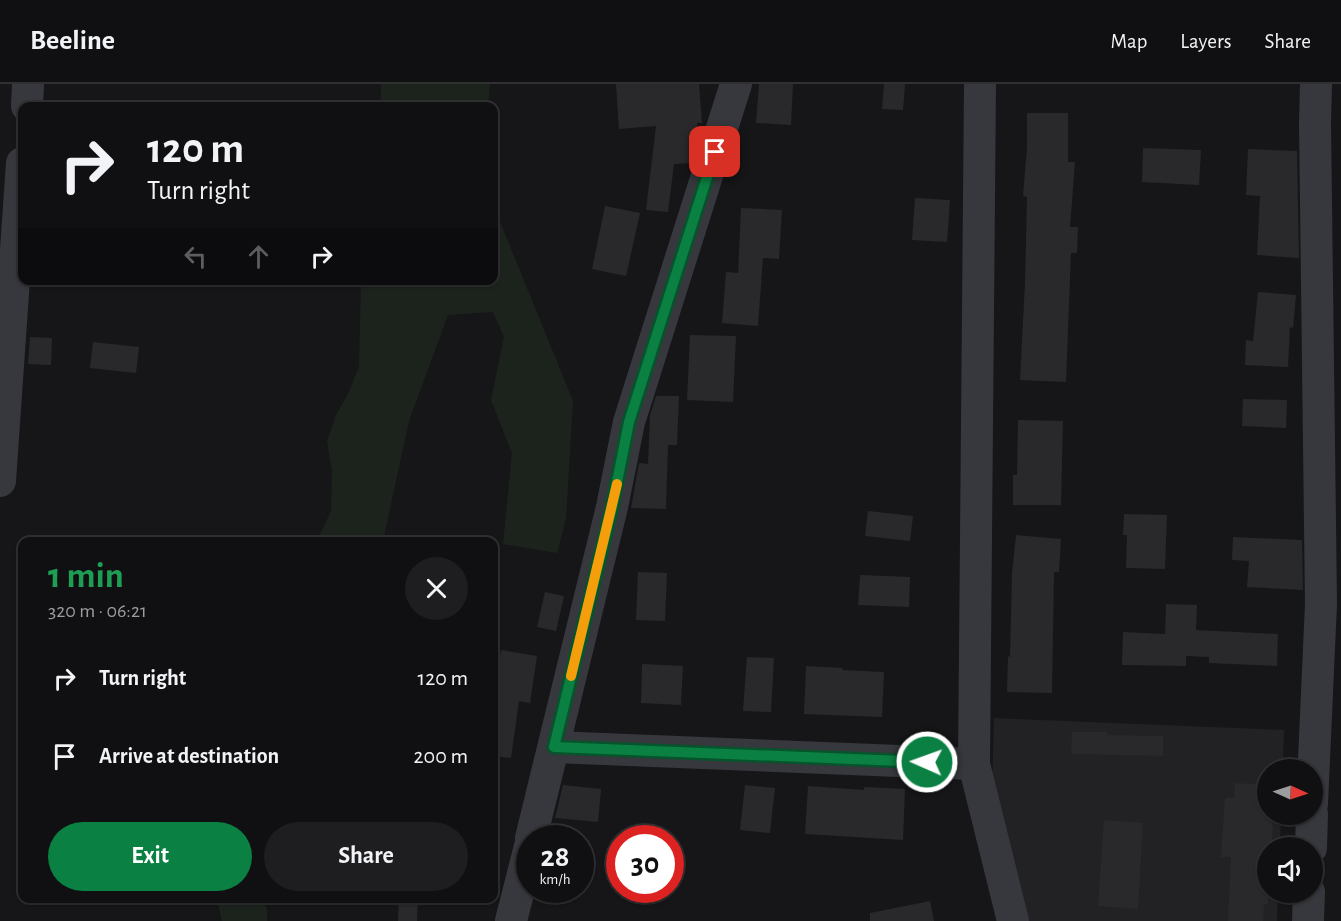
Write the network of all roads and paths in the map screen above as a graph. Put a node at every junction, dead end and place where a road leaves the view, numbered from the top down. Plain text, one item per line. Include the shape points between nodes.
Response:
1 (28, 84) edge
2 (736, 84) edge
3 (980, 84) edge
4 (1316, 84) edge
5 (27, 102) edge
6 (1328, 123) edge
7 (18, 221) edge
8 (0, 482) edge
9 (1331, 604) edge
10 (554, 747) junction
11 (1316, 759) edge
12 (974, 764) junction
13 (534, 825) edge
14 (516, 901) edge
15 (1309, 903) edge
16 (511, 921) edge
17 (1013, 921) edge
18 (1308, 921) edge

1 - 5 street
2 - 10 street via 629,422
3 - 12 street
4 - 6 street
6 - 9 street
7 - 8 street
9 - 11 street
10 - 12 street
10 - 13 street
12 - 17 street
14 - 16 street
15 - 18 street

